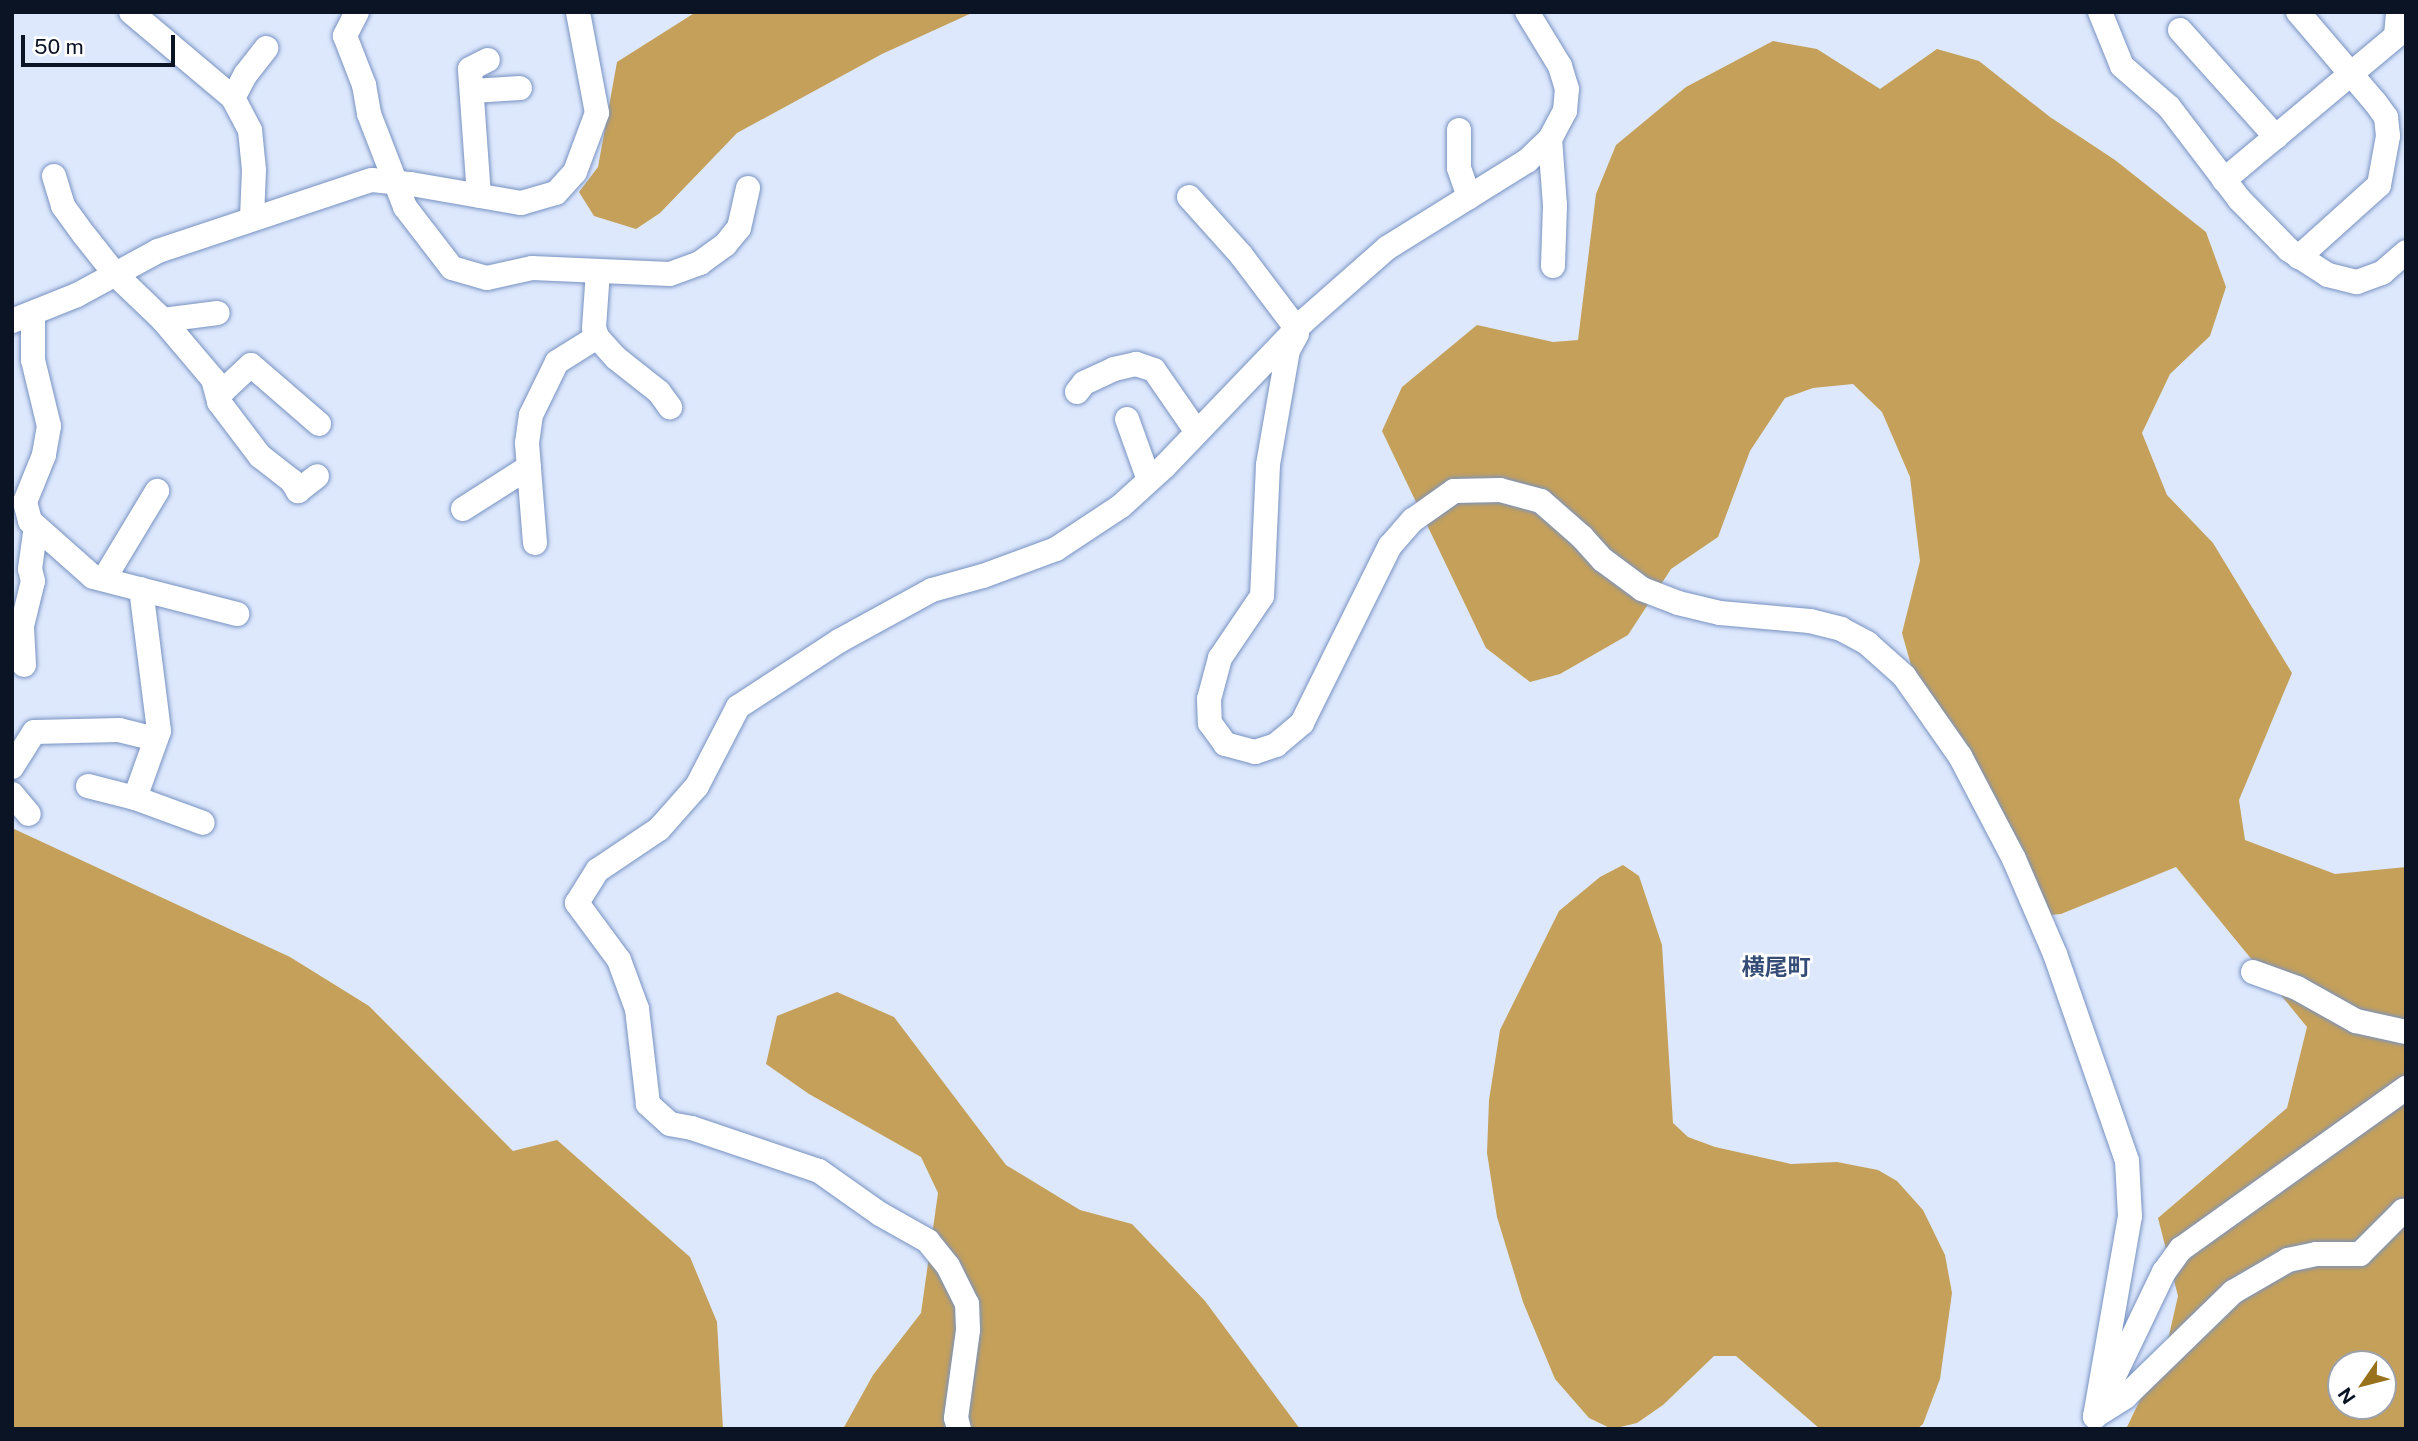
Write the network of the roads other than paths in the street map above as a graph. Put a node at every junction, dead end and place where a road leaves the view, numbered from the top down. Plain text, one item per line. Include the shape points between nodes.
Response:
1 (131, 12) edge
2 (357, 12) edge
3 (578, 12) edge
4 (1527, 12) edge
5 (2100, 12) edge
6 (2298, 12) edge
7 (2398, 12) edge
8 (2180, 30) dead end
9 (266, 48) dead end
10 (488, 60) dead end
11 (2352, 73) junction
12 (520, 88) dead end
13 (472, 91) junction
14 (233, 98) junction
15 (1459, 130) dead end
16 (2276, 137) junction
17 (1550, 139) junction
18 (54, 176) dead end
19 (2224, 180) junction
20 (397, 183) junction
21 (748, 188) dead end
22 (479, 196) junction
23 (1189, 197) dead end
24 (1469, 197) junction
25 (252, 218) junction
26 (2406, 252) edge
27 (2300, 257) junction
28 (1553, 266) dead end
29 (598, 271) junction
30 (115, 274) junction
31 (218, 313) dead end
32 (23, 318) edge
33 (163, 320) junction
34 (1300, 325) junction
35 (597, 337) junction
36 (213, 379) junction
37 (1077, 392) dead end
38 (670, 407) dead end
39 (1127, 419) dead end
40 (319, 424) dead end
41 (1197, 432) junction
42 (529, 467) junction
43 (317, 477) dead end
44 (1149, 481) junction
45 (158, 491) dead end
46 (463, 509) dead end
47 (26, 520) edge
48 (535, 543) dead end
49 (104, 579) junction
50 (141, 589) junction
51 (237, 614) dead end
52 (24, 665) dead end
53 (156, 739) junction
54 (12, 767) edge
55 (88, 786) dead end
56 (12, 794) edge
57 (135, 798) junction
58 (29, 814) dead end
59 (203, 822) dead end
60 (2253, 972) dead end
61 (2406, 1032) edge
62 (2406, 1088) edge
63 (2395, 1103) edge
64 (2406, 1211) edge
65 (2092, 1423) edge
66 (959, 1429) edge

1 - 14 street
2 - 20 street via 345,36
3 - 22 street via 597,113 575,172 556,192 521,203
4 - 17 street via 1560,66 1567,89 1565,111
5 - 19 street via 2122,66 2169,107
6 - 11 street
7 - 11 street via 2396,36
8 - 16 street
9 - 14 street
10 - 13 street via 470,69
11 - 16 street
11 - 27 street via 2386,117 2388,136 2379,185
12 - 13 street
13 - 22 street
14 - 25 street via 250,130
15 - 24 street via 1459,168
16 - 19 street
17 - 24 street via 1527,162
17 - 28 street via 1556,205
18 - 30 street via 63,206
19 - 27 street
20 - 22 street
20 - 25 street via 372,180
20 - 29 street via 405,207 452,268 487,278 532,268
21 - 29 street via 739,228 700,263 670,274
23 - 34 street
24 - 34 street via 1387,248
25 - 30 street via 158,251
26 - 27 street via 2382,273 2357,282 2328,275
29 - 35 street
30 - 32 street
30 - 33 street
31 - 33 street
32 - 47 street via 49,426 44,455 25,502
33 - 36 street
34 - 41 street
34 - 65 street via 1288,350 1268,465 1262,596 1220,658 1209,699 1210,723 1225,744 1255,752 1276,745 1303,723 1390,546 1413,520 1454,491 1500,490 1541,501 1603,560 1642,589 1678,603 1720,613 1810,621 1841,629 1867,643 1904,676 1960,756 2014,859 2054,954 2127,1161 2130,1216
35 - 38 street
35 - 42 street via 557,362 531,415
36 - 40 street via 223,391 251,365
36 - 43 street via 219,402 260,456 298,491
37 - 41 street via 1084,383 1114,369 1136,364 1154,370
39 - 44 street
41 - 44 street
42 - 46 street
42 - 48 street
44 - 66 street via 1121,506 1056,549 932,590 839,640 738,708 697,786 659,829 598,870 577,903 619,960 637,1009 648,1104 670,1124 819,1171 928,1241 948,1266 967,1304 956,1418
45 - 49 street
47 - 49 street via 93,577
47 - 52 street via 33,581 22,626
49 - 50 street
50 - 51 street
50 - 53 street via 159,731
53 - 54 street via 119,730 34,732
53 - 57 street
55 - 57 street
56 - 58 street
57 - 59 street
60 - 61 street via 2297,988 2357,1020
62 - 63 street
63 - 65 street via 2181,1249 2164,1272
64 - 65 street via 2360,1254 2316,1254 2288,1260 2233,1292

